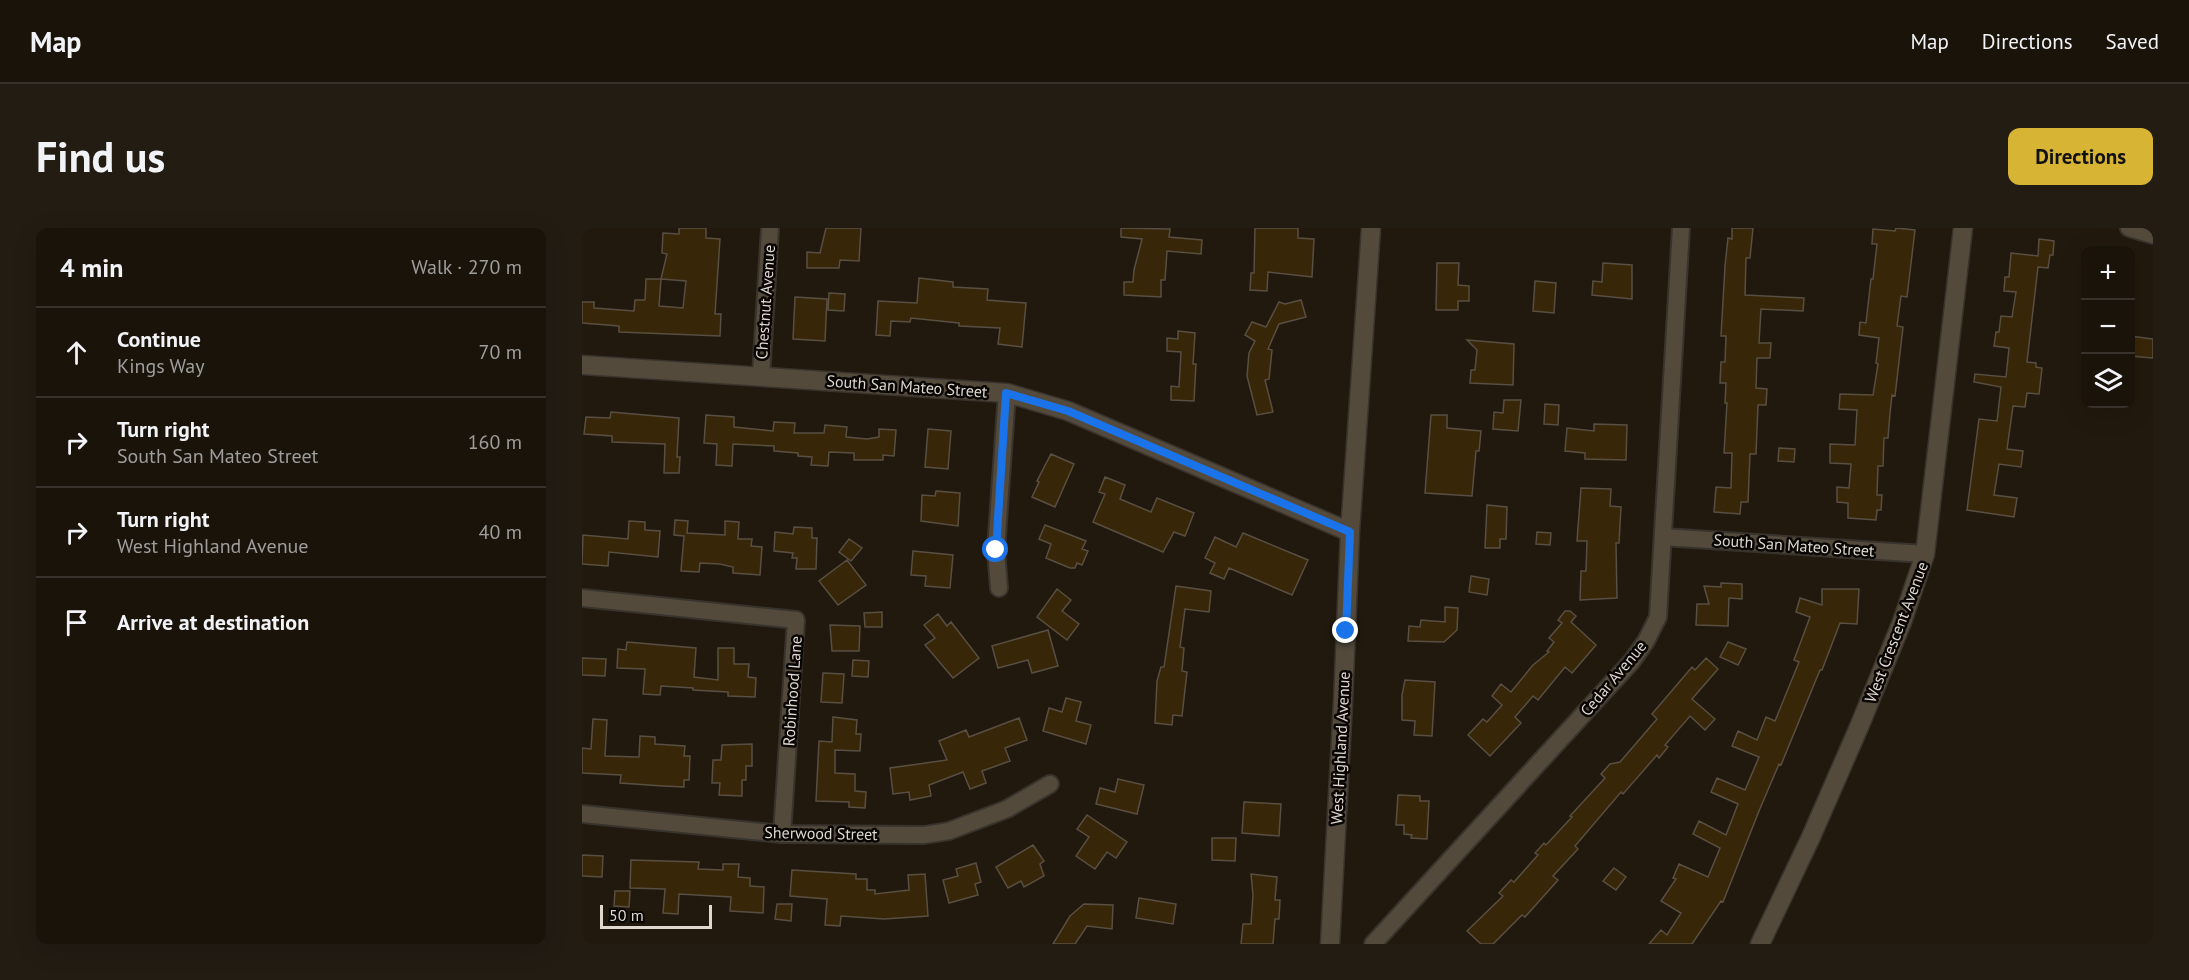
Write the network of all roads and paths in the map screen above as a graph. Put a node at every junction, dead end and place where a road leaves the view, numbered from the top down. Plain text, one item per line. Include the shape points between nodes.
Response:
1 (770, 228) edge
2 (1371, 228) edge
3 (1681, 228) edge
4 (1964, 228) edge
5 (2129, 228) edge
6 (2153, 235) edge
7 (582, 365) edge
8 (760, 376) junction
9 (1006, 393) junction
10 (1350, 532) junction
11 (1663, 537) junction
12 (1925, 554) junction
13 (999, 588) dead end
14 (582, 598) edge
15 (1050, 784) dead end
16 (582, 814) edge
17 (782, 834) junction
18 (1330, 944) edge
19 (1372, 944) edge
20 (1761, 944) edge

1 - 8 street, Chestnut Avenue
2 - 10 street, West Highland Avenue
3 - 11 street, Cedar Avenue
4 - 12 street, West Crescent Avenue
5 - 6 street
7 - 8 street, South San Mateo Street
8 - 9 street, South San Mateo Street
9 - 10 street, South San Mateo Street via 1068,411
9 - 13 street via 996,550
10 - 18 street, West Highland Avenue
11 - 12 street, South San Mateo Street
11 - 19 street, Cedar Avenue via 1658,617 1632,661
12 - 20 street, West Crescent Avenue via 1859,727
14 - 17 street, Robinhood Lane via 796,620
15 - 17 street, Sherwood Street via 1007,809 949,831 924,835
16 - 17 street, Sherwood Street

